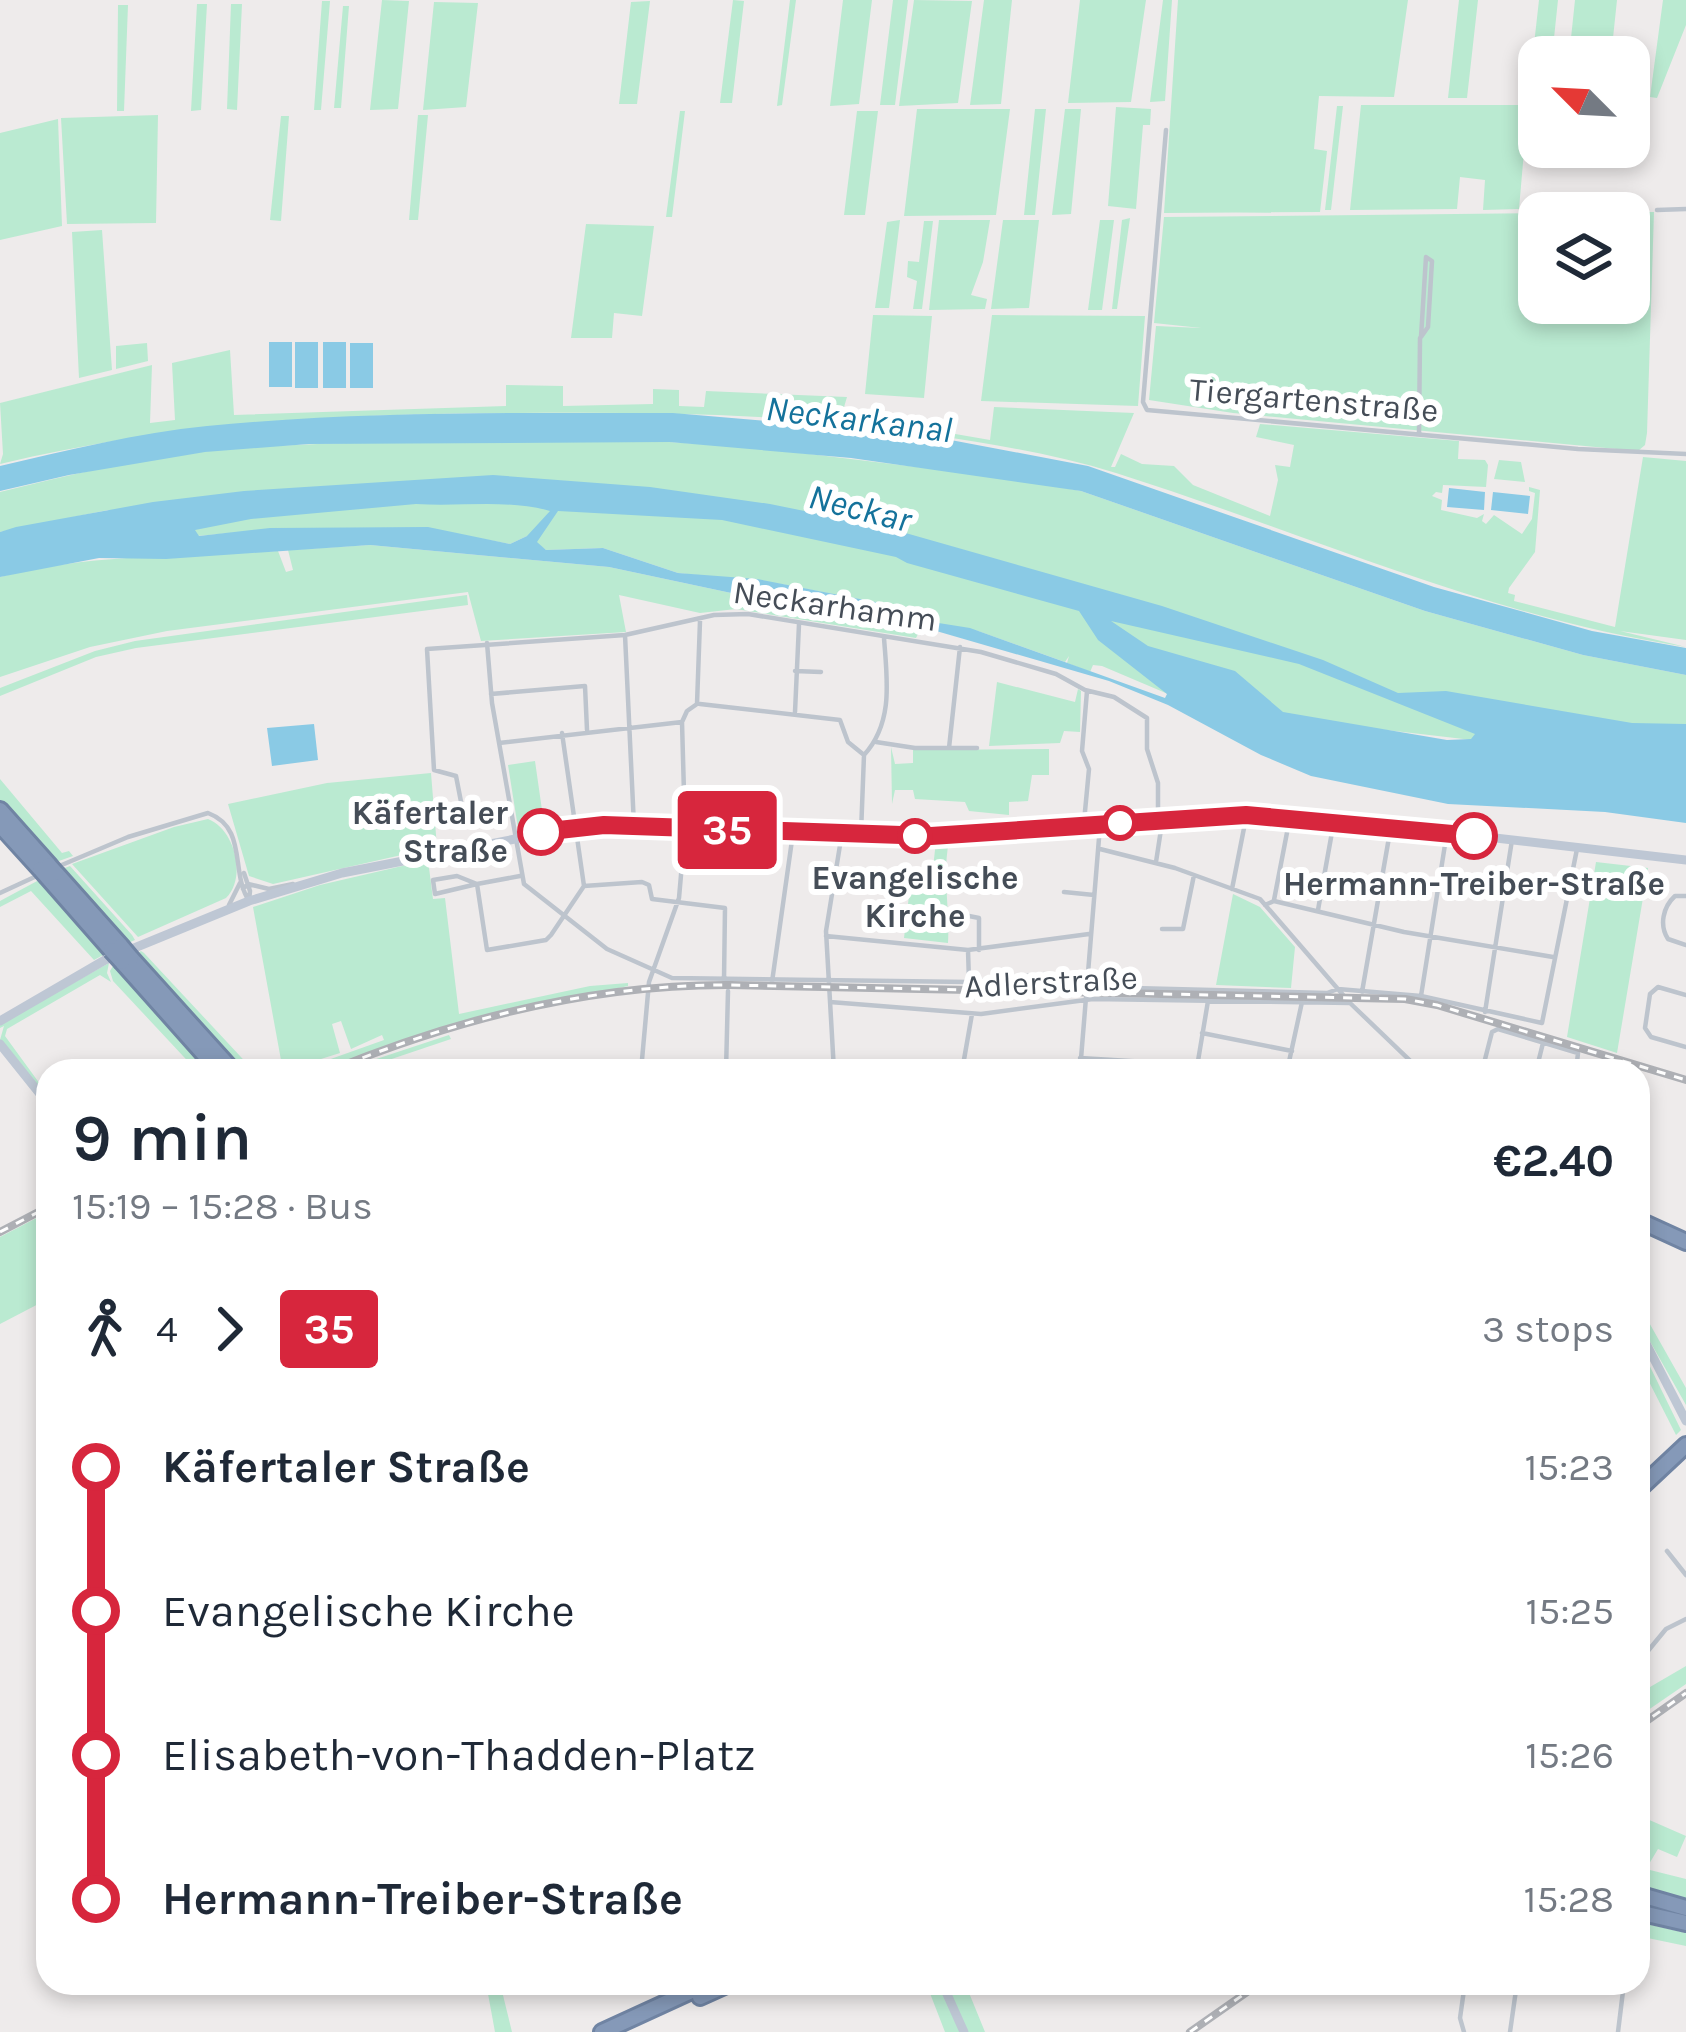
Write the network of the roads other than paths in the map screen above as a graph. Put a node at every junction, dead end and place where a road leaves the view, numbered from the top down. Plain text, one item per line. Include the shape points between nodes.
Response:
1 (1166, 130) dead end
2 (1686, 209) edge
3 (1657, 210) dead end
4 (1420, 337) junction
5 (1419, 434) junction
6 (1686, 454) edge
7 (700, 619) junction
8 (799, 624) junction
9 (625, 635) junction
10 (884, 638) junction
11 (487, 643) junction
12 (960, 647) junction
13 (796, 671) junction
14 (821, 672) dead end
15 (1087, 691) junction
16 (491, 694) junction
17 (697, 704) junction
18 (795, 712) junction
19 (682, 722) junction
20 (631, 728) junction
21 (587, 730) junction
22 (562, 734) junction
23 (876, 742) junction
24 (499, 743) junction
25 (950, 748) junction
26 (977, 748) dead end
27 (864, 755) junction
28 (509, 806) junction
29 (0, 810) edge
30 (1246, 815) junction
31 (1290, 817) junction
32 (1334, 821) junction
33 (1160, 823) junction
34 (0, 825) edge
35 (1100, 825) junction
36 (634, 826) junction
37 (1391, 826) junction
38 (576, 827) junction
39 (1084, 827) junction
40 (685, 829) junction
41 (794, 831) junction
42 (842, 832) junction
43 (1447, 832) junction
44 (861, 834) junction
45 (514, 837) junction
46 (1512, 840) junction
47 (1100, 849) junction
48 (1577, 849) junction
49 (1686, 860) edge
50 (1156, 862) junction
51 (48, 871) junction
52 (1194, 875) junction
53 (242, 876) junction
54 (520, 876) junction
55 (477, 884) junction
56 (302, 885) junction
57 (249, 886) junction
58 (584, 886) junction
59 (1232, 889) junction
60 (1064, 892) dead end
61 (0, 893) edge
62 (1094, 895) junction
63 (1686, 896) edge
64 (249, 901) junction
65 (1274, 901) junction
66 (678, 904) junction
67 (1265, 905) junction
68 (226, 908) junction
69 (1318, 912) junction
70 (564, 917) junction
71 (954, 923) dead end
72 (1374, 925) junction
73 (1162, 929) dead end
74 (1089, 934) junction
75 (826, 936) junction
76 (1430, 937) junction
77 (1686, 945) edge
78 (1495, 948) junction
79 (968, 950) junction
80 (979, 950) junction
81 (121, 954) junction
82 (1555, 957) junction
83 (652, 970) junction
84 (724, 980) junction
85 (772, 982) junction
86 (827, 982) junction
87 (969, 982) junction
88 (1086, 983) junction
89 (1338, 989) junction
90 (728, 991) dead end
91 (1363, 992) junction
92 (1686, 995) edge
93 (1421, 996) junction
94 (1085, 1000) junction
95 (1208, 1001) junction
96 (1302, 1002) junction
97 (830, 1003) junction
98 (1349, 1003) junction
99 (1485, 1012) junction
100 (972, 1014) junction
101 (2, 1018) edge
102 (1202, 1033) junction
103 (1543, 1043) junction
104 (0, 1047) edge
105 (1686, 1047) edge
106 (1292, 1051) junction
107 (1080, 1058) joint
108 (209, 1059) edge
109 (221, 1059) edge
110 (641, 1059) edge
111 (726, 1059) edge
112 (834, 1059) edge
113 (964, 1059) edge
114 (1093, 1059) edge
115 (1198, 1059) edge
116 (1290, 1059) edge
117 (1408, 1059) edge
118 (1485, 1059) edge
119 (1539, 1059) edge
120 (1577, 1059) edge
121 (36, 1089) edge
122 (1650, 1226) edge
123 (1686, 1242) edge
124 (1650, 1351) edge
125 (1686, 1421) edge
126 (1683, 1453) edge
127 (1650, 1480) edge
128 (1650, 1489) edge
129 (1667, 1550) dead end
130 (1686, 1575) edge
131 (1686, 1619) edge
132 (1650, 1648) edge
133 (1650, 1899) edge
134 (1650, 1910) edge
135 (1686, 1915) edge
136 (683, 1995) edge
137 (705, 1995) edge
138 (948, 1995) edge
139 (1464, 1995) edge
140 (1515, 1995) edge
141 (1623, 1995) edge
142 (602, 2032) edge
143 (624, 2032) edge
144 (964, 2032) edge
145 (1464, 2032) edge
146 (1510, 2032) edge
147 (1618, 2032) edge

1 - 5 street, Tiergartenstraße via 1144,408
2 - 3 street
4 - 4 street via 1428,327 1428,257 1423,263
4 - 5 street
5 - 6 street, Tiergartenstraße
7 - 8 street, Neckarhamm via 729,613
7 - 9 street, Neckarhamm
7 - 17 street
8 - 10 street, Neckarhamm
8 - 13 street
9 - 11 street, Neckarhamm
9 - 20 street
10 - 12 street, Neckarhamm
10 - 23 street via 888,691
11 - 16 street
11 - 28 street, Neckarhamm via 427,650 434,770 456,776 463,812
12 - 15 street, Neckarhamm
12 - 25 street
13 - 14 street
13 - 18 street
15 - 33 street, Neckarhamm via 1145,715
15 - 39 street
16 - 21 street via 585,686
16 - 24 street
17 - 18 street
17 - 19 street
18 - 27 street via 840,720
19 - 20 street
19 - 40 street
20 - 21 street
20 - 36 street
21 - 22 street
22 - 24 street
22 - 38 street
23 - 25 street
23 - 27 street
24 - 28 street
25 - 26 street
27 - 44 street
28 - 45 street
29 - 51 highway
30 - 31 street
30 - 33 street
30 - 59 street
31 - 32 street
31 - 65 street
32 - 37 street
32 - 69 street
33 - 35 street
33 - 50 street
34 - 51 highway
35 - 39 street
35 - 47 street
36 - 38 street
36 - 40 street
37 - 43 street
37 - 72 street
38 - 45 street
38 - 58 street
39 - 44 street
40 - 41 street
40 - 66 street
41 - 42 street
41 - 85 street
42 - 44 street
42 - 75 street
43 - 46 street
43 - 76 street
45 - 54 street
45 - 56 street
46 - 48 street
46 - 78 street
47 - 50 street
47 - 62 street
48 - 49 street
48 - 82 street
50 - 52 street
51 - 81 highway
52 - 59 street
52 - 73 street via 1183,928
53 - 57 street
53 - 57 street
53 - 61 street via 228,827 201,812
53 - 68 street
54 - 55 street
54 - 70 street, Adlerstraße
55 - 55 street via 457,876 433,880 435,893
55 - 70 street via 487,950 546,940
56 - 57 street
56 - 64 street
57 - 64 street
58 - 66 street via 642,882 652,899
58 - 70 street
59 - 67 street
60 - 62 street
62 - 74 street
63 - 77 street via 1666,904 1663,930
64 - 68 street
65 - 67 street
65 - 69 street
66 - 83 street
66 - 84 street via 725,908
67 - 89 street
68 - 101 street via 105,960
69 - 72 street
70 - 83 street, Adlerstraße
71 - 80 street via 980,918
72 - 76 street
72 - 91 street
74 - 80 street
74 - 88 street
75 - 79 street
75 - 86 street
76 - 78 street
76 - 93 street
78 - 82 street
78 - 99 street
79 - 80 street
79 - 87 street
81 - 108 highway
81 - 109 highway
82 - 99 street, Adlerstraße via 1542,1023
83 - 84 street, Adlerstraße
83 - 110 street
84 - 85 street, Adlerstraße
85 - 86 street, Adlerstraße
86 - 87 street, Adlerstraße
86 - 97 street
87 - 88 street, Adlerstraße via 1047,974
88 - 89 street, Adlerstraße
88 - 94 street
89 - 91 street, Adlerstraße
89 - 98 street
90 - 111 street
91 - 93 street, Adlerstraße
92 - 105 street via 1658,987 1645,1028
93 - 99 street, Adlerstraße
94 - 95 street, Adlerstraße
94 - 100 street, Adlerstraße
94 - 107 street
95 - 96 street, Adlerstraße
95 - 102 street
96 - 98 street, Adlerstraße
96 - 106 street
97 - 100 street, Adlerstraße
97 - 112 street
98 - 117 street
100 - 113 street
102 - 106 street
102 - 115 street
103 - 118 street via 1498,1029
103 - 119 street
103 - 120 street
104 - 121 street
106 - 116 street
107 - 114 street
122 - 123 highway
124 - 125 street
126 - 127 highway
126 - 128 highway
129 - 130 street
131 - 132 street
133 - 135 highway
134 - 135 highway
136 - 142 highway
137 - 143 highway
138 - 144 street
139 - 145 street
140 - 146 street
141 - 147 street

